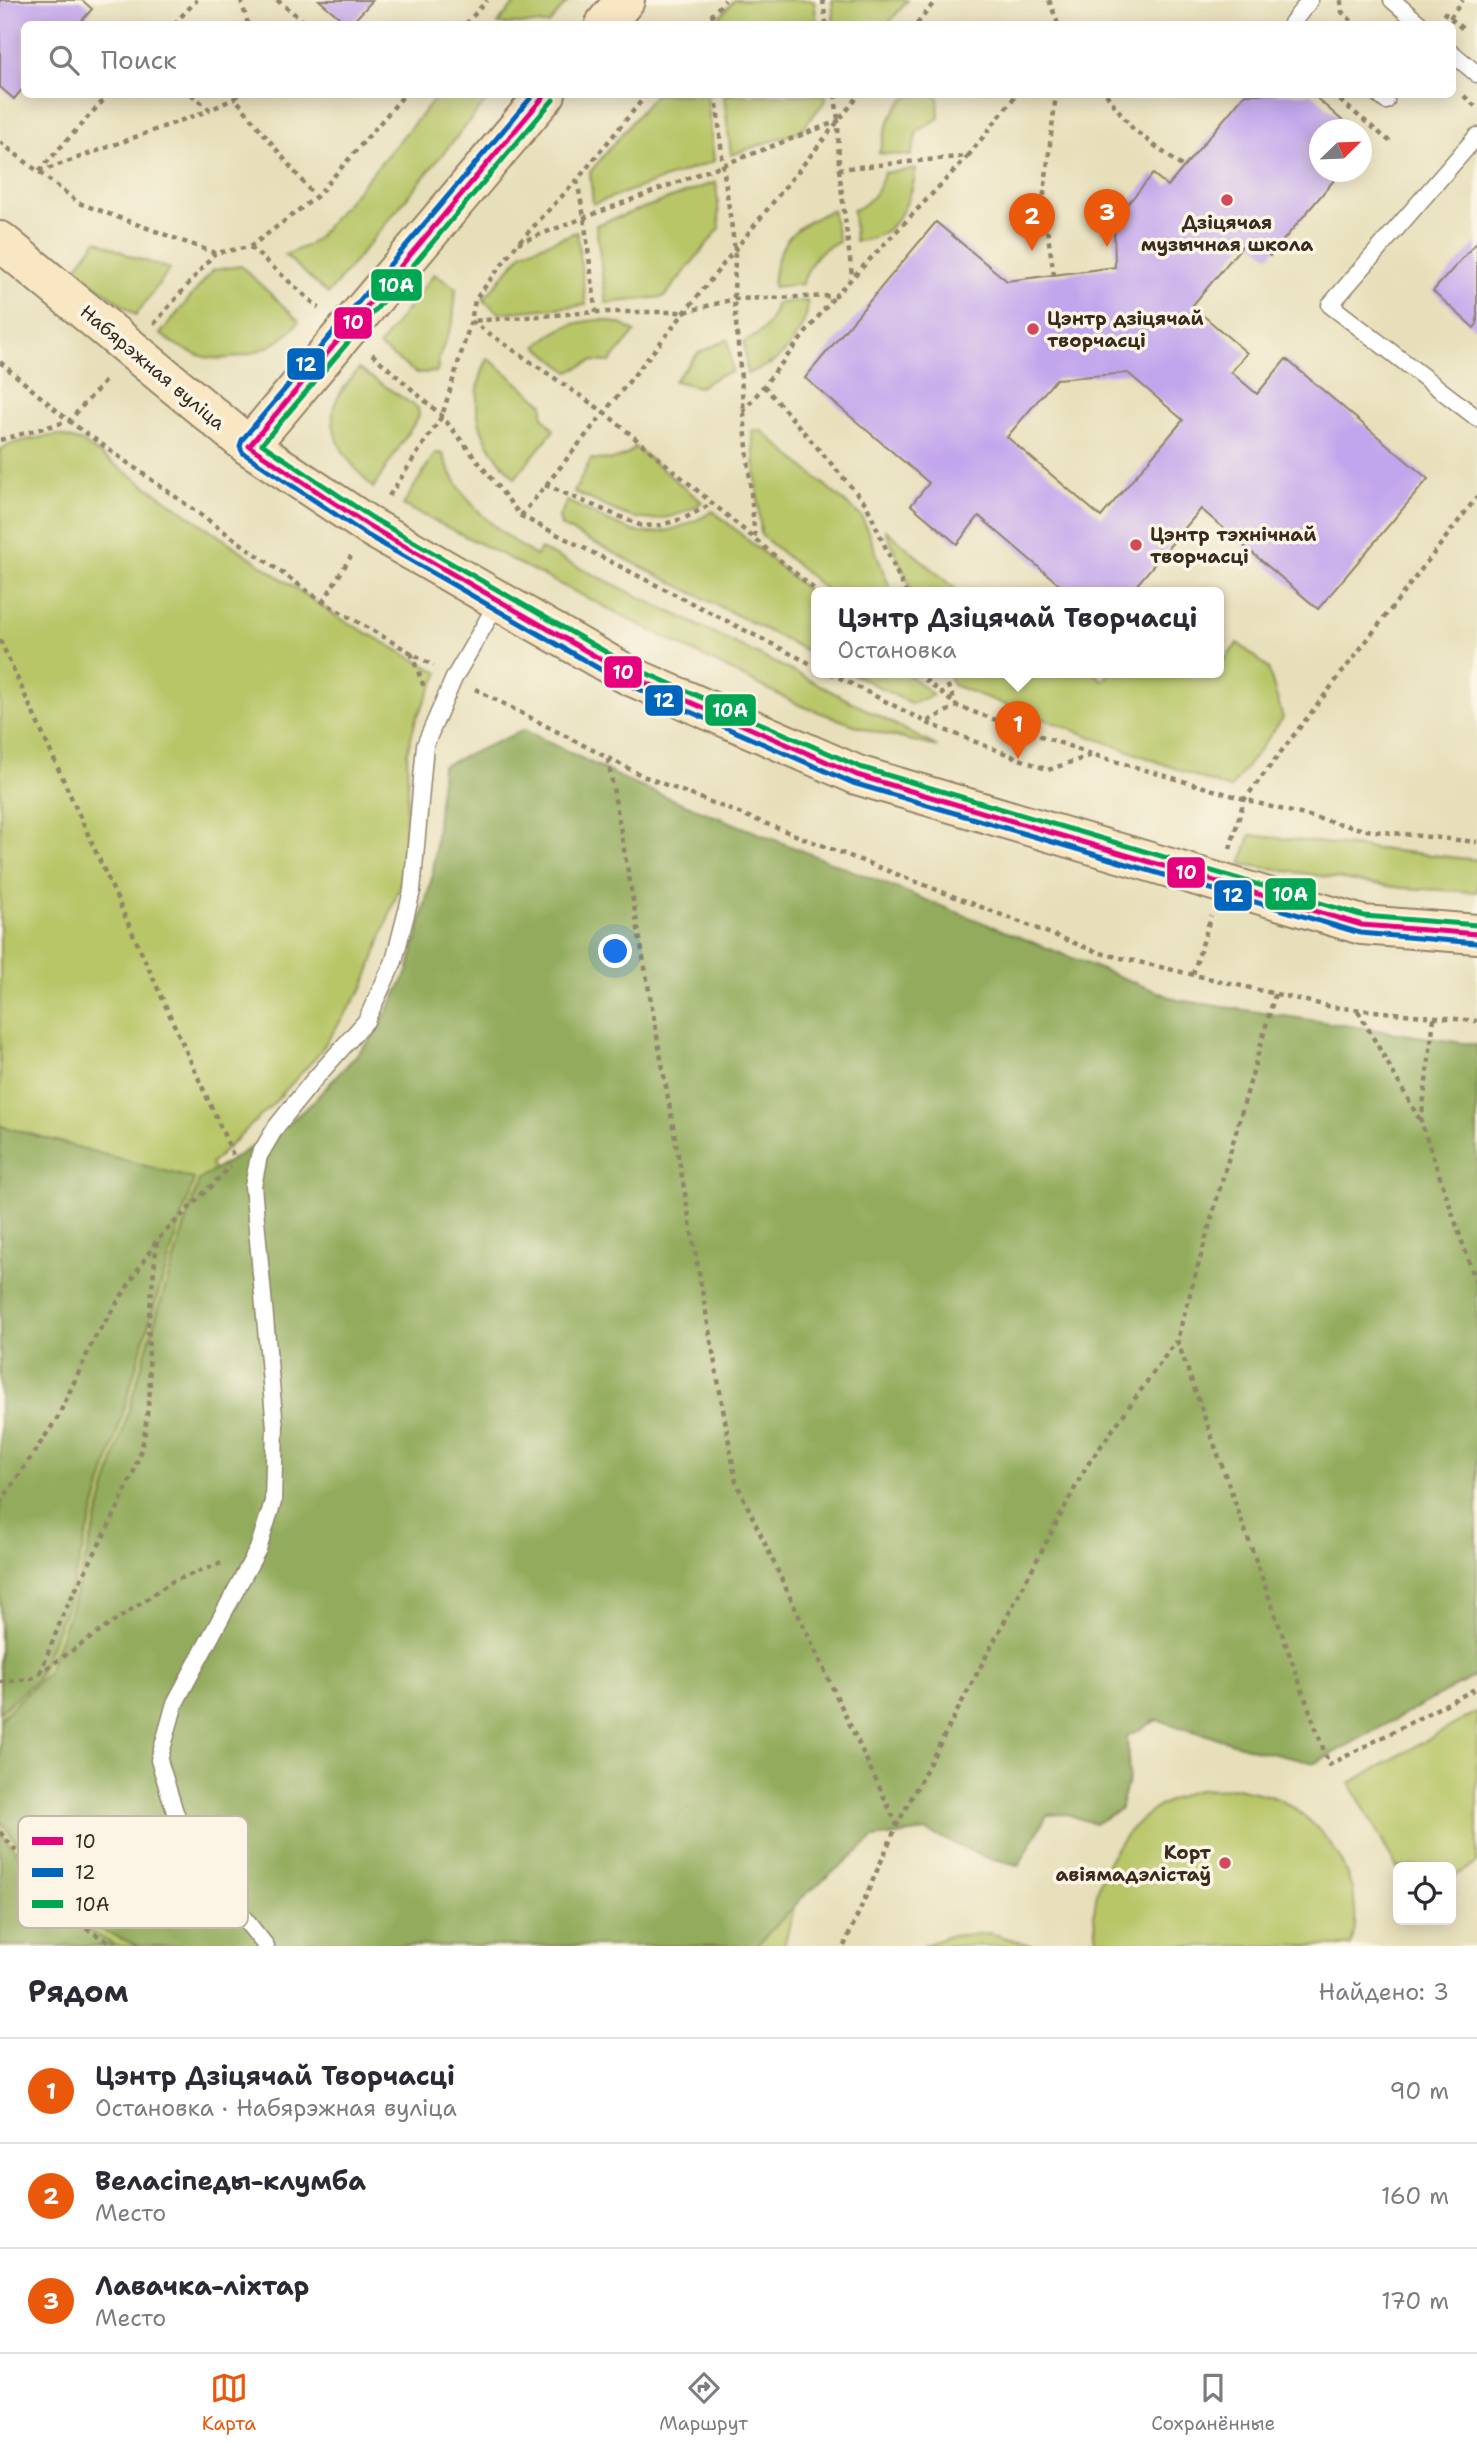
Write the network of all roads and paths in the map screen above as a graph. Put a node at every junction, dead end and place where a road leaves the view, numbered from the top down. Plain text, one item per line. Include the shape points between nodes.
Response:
1 (197, 0) edge
2 (241, 0) edge
3 (276, 0) edge
4 (487, 0) edge
5 (625, 0) edge
6 (725, 0) edge
7 (823, 0) edge
8 (936, 0) edge
9 (1049, 0) edge
10 (1310, 0) edge
11 (1341, 0) edge
12 (1392, 0) edge
13 (1464, 0) edge
14 (1439, 9) dead end
15 (1450, 18) junction
16 (177, 21) edge
17 (246, 21) edge
18 (303, 21) edge
19 (469, 21) edge
20 (608, 21) edge
21 (708, 21) edge
22 (826, 21) edge
23 (919, 21) edge
24 (1057, 21) edge
25 (1295, 21) edge
26 (1352, 21) edge
27 (1416, 21) edge
28 (1454, 21) edge
29 (1456, 23) edge
30 (1468, 33) dead end
31 (1456, 56) edge
32 (1477, 74) edge
33 (105, 98) edge
34 (196, 98) edge
35 (232, 98) edge
36 (238, 98) edge
37 (402, 98) edge
38 (542, 98) edge
39 (644, 98) edge
40 (716, 98) edge
41 (835, 98) edge
42 (857, 98) edge
43 (1014, 98) edge
44 (1056, 98) edge
45 (1109, 98) edge
46 (1337, 98) edge
47 (210, 110) junction
48 (838, 121) junction
49 (1477, 136) edge
50 (0, 142) edge
51 (1393, 144) dead end
52 (968, 156) junction
53 (723, 166) junction
54 (1184, 168) dead end
55 (839, 169) junction
56 (38, 172) junction
57 (576, 180) junction
58 (316, 197) junction
59 (584, 217) junction
60 (0, 241) edge
61 (518, 243) junction
62 (250, 247) junction
63 (735, 250) junction
64 (215, 253) junction
65 (1054, 275) dead end
66 (853, 277) junction
67 (835, 296) junction
68 (734, 299) junction
69 (319, 308) dead end
70 (596, 312) junction
71 (685, 312) junction
72 (471, 321) junction
73 (151, 327) dead end
74 (371, 354) dead end
75 (0, 362) edge
76 (106, 380) dead end
77 (764, 386) junction
78 (604, 412) junction
79 (743, 412) junction
80 (442, 416) junction
81 (1477, 418) edge
82 (69, 421) junction
83 (0, 440) edge
84 (249, 446) junction
85 (545, 485) junction
86 (388, 497) dead end
87 (1477, 497) edge
88 (713, 503) junction
89 (521, 516) junction
90 (755, 540) junction
91 (357, 546) dead end
92 (812, 587) edge
93 (903, 587) edge
94 (499, 600) junction
95 (323, 601) junction
96 (0, 640) edge
97 (811, 664) edge
98 (454, 678) junction
99 (840, 678) edge
100 (923, 678) edge
101 (944, 678) edge
102 (957, 706) junction
103 (926, 722) junction
104 (1094, 755) junction
105 (608, 758) junction
106 (1244, 800) junction
107 (1477, 842) edge
108 (1227, 860) dead end
109 (1211, 915) dead end
110 (1477, 934) edge
111 (1194, 974) junction
112 (1275, 993) junction
113 (1358, 1010) junction
114 (1434, 1018) junction
115 (1477, 1021) edge
116 (1421, 1122) junction
117 (276, 1127) junction
118 (235, 1161) junction
119 (157, 1240) junction
120 (1477, 1285) edge
121 (1177, 1340) junction
122 (0, 1503) edge
123 (258, 1549) junction
124 (40, 1673) junction
125 (0, 1682) edge
126 (1477, 1688) edge
127 (177, 1816) edge
128 (897, 1825) junction
129 (0, 1832) edge
130 (18, 1854) edge
131 (248, 1924) edge
132 (85, 1928) edge
133 (117, 1946) edge
134 (266, 1946) edge
135 (844, 1946) edge

1 - 16 path
2 - 17 path
3 - 18 path
4 - 19 path
5 - 20 main road
6 - 21 path
7 - 22 path
8 - 23 path
9 - 24 path
10 - 25 lane
11 - 26 path via 1342,12
12 - 27 lane
13 - 15 path
14 - 15 path
15 - 28 path
29 - 30 path
31 - 32 lane
33 - 56 path
34 - 47 path
35 - 47 path
36 - 58 path
37 - 58 path
38 - 84 main road
39 - 57 path
40 - 53 path
41 - 48 path
42 - 48 path
43 - 52 path
44 - 65 path via 1043,202
45 - 54 path via 1133,129
46 - 51 path
47 - 56 path
48 - 53 path
48 - 55 path
48 - 63 path
49 - 81 lane via 1330,305
50 - 56 path
52 - 55 path
52 - 66 path
53 - 59 path
53 - 63 path
55 - 66 path
56 - 64 path via 79,203
57 - 59 path
57 - 61 path
58 - 62 path
59 - 61 path
59 - 70 path
60 - 84 main road, Набярэжная вуліца
61 - 72 path via 475,300
62 - 64 path
62 - 69 path
63 - 68 path
63 - 71 path
64 - 73 path
66 - 67 path
67 - 68 path
67 - 77 path
68 - 71 path
68 - 79 path
70 - 71 path
70 - 72 path
71 - 78 path
72 - 78 path
72 - 80 path
74 - 80 path
75 - 82 path
76 - 82 path
77 - 79 path
77 - 93 path via 866,505
78 - 85 path
78 - 88 path
79 - 90 path
80 - 86 path
80 - 89 path
82 - 83 path
82 - 95 path
84 - 94 main road, Набярэжная вуліца via 369,526
85 - 88 path via 642,526 685,518
85 - 89 path
87 - 106 path
88 - 90 path
89 - 97 path
90 - 92 path
91 - 95 path
94 - 98 lane
94 - 110 main road, Набярэжная вуліца via 628,676 857,775 1362,925
95 - 98 path
96 - 118 path
98 - 105 path
98 - 117 lane via 425,745 412,891 394,961 366,1021
99 - 103 path
100 - 102 path
101 - 102 path
102 - 103 path
102 - 104 path
103 - 104 path via 1048,770
104 - 106 path
105 - 111 path via 643,776 1100,953
105 - 128 path via 736,1482
106 - 107 path via 1365,830
106 - 108 path
109 - 111 path
111 - 112 path
112 - 113 path
112 - 121 path
113 - 114 path
113 - 116 path
114 - 115 path
114 - 116 path
116 - 120 path
117 - 118 path
117 - 123 lane via 259,1156 253,1186 275,1427 273,1502
118 - 119 path
119 - 122 path via 94,1339 58,1417
119 - 124 path via 144,1439 125,1492 65,1610
121 - 126 path via 1329,1765
121 - 128 path via 1086,1467
123 - 124 path via 173,1581
123 - 127 lane via 175,1703 159,1760
124 - 125 path via 31,1679
128 - 135 path
129 - 130 path
131 - 134 lane
132 - 133 path

